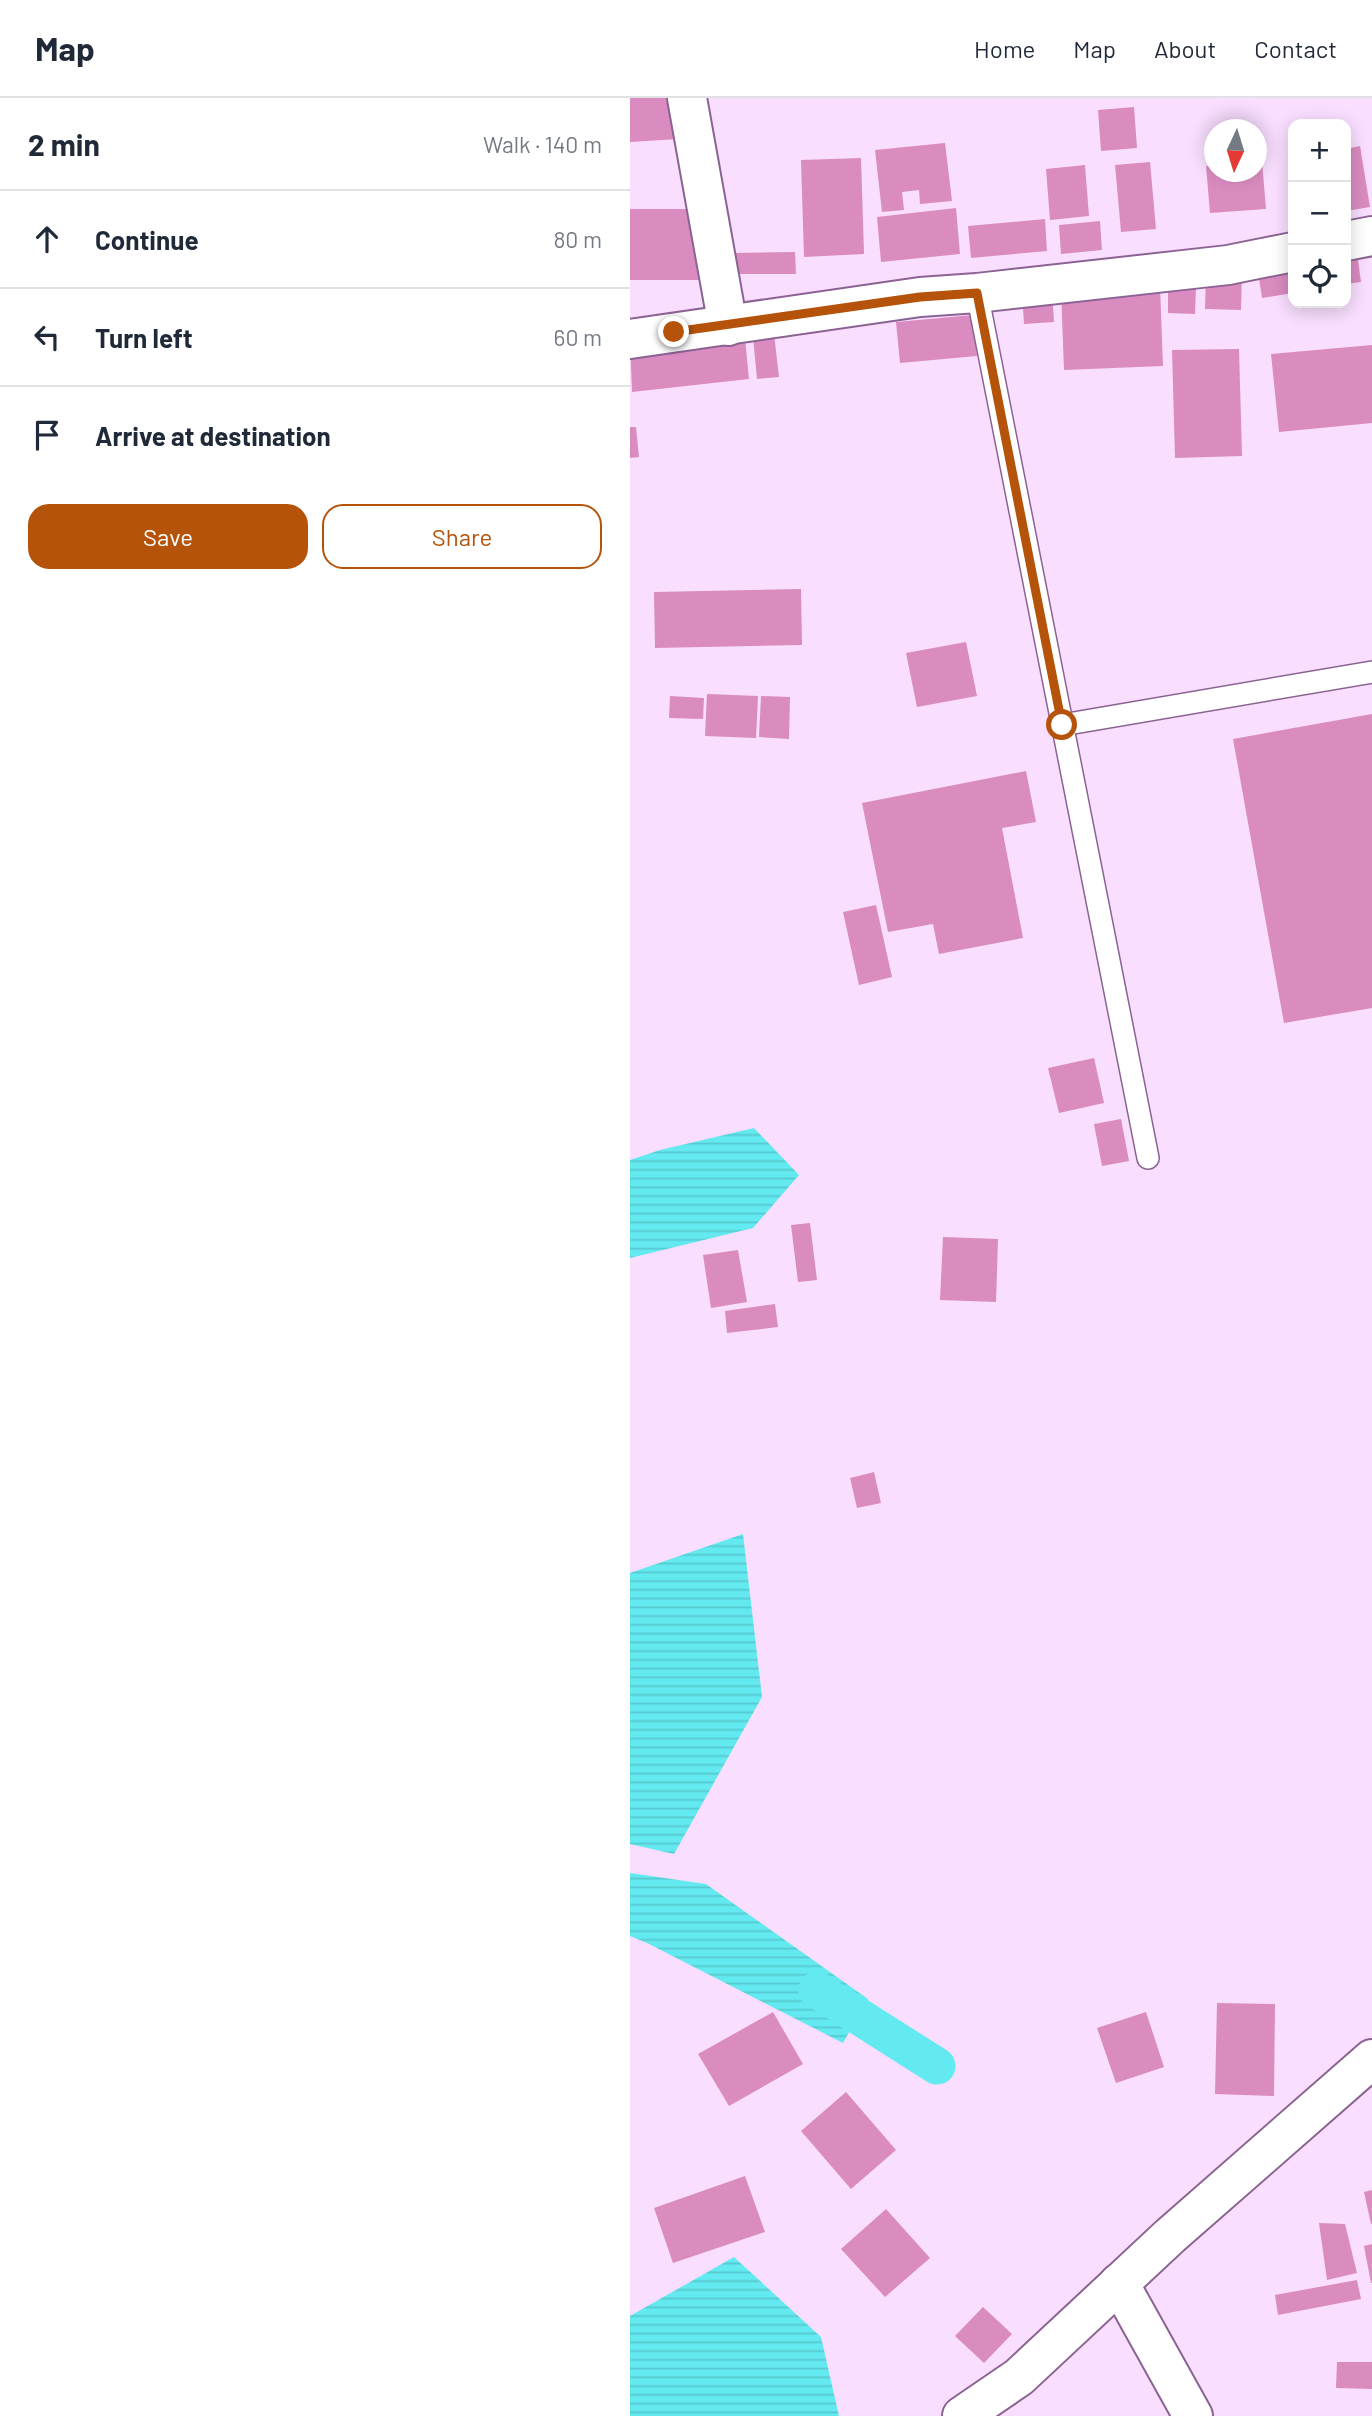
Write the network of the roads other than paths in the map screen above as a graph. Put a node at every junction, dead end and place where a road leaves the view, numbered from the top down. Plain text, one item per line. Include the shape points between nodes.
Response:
1 (687, 98) edge
2 (1372, 236) edge
3 (1351, 240) edge
4 (1288, 253) edge
5 (977, 293) junction
6 (728, 326) junction
7 (630, 339) edge
8 (1372, 671) edge
9 (1062, 725) junction
10 (1148, 1158) dead end
11 (1372, 2059) edge
12 (1119, 2283) junction
13 (962, 2416) edge
14 (1193, 2416) edge

1 - 6 street
2 - 3 street
4 - 5 street via 1228,265
5 - 6 street via 920,297
5 - 9 lane
6 - 7 street
8 - 9 lane
9 - 10 lane
11 - 12 street
12 - 13 street via 1019,2377
12 - 14 street

